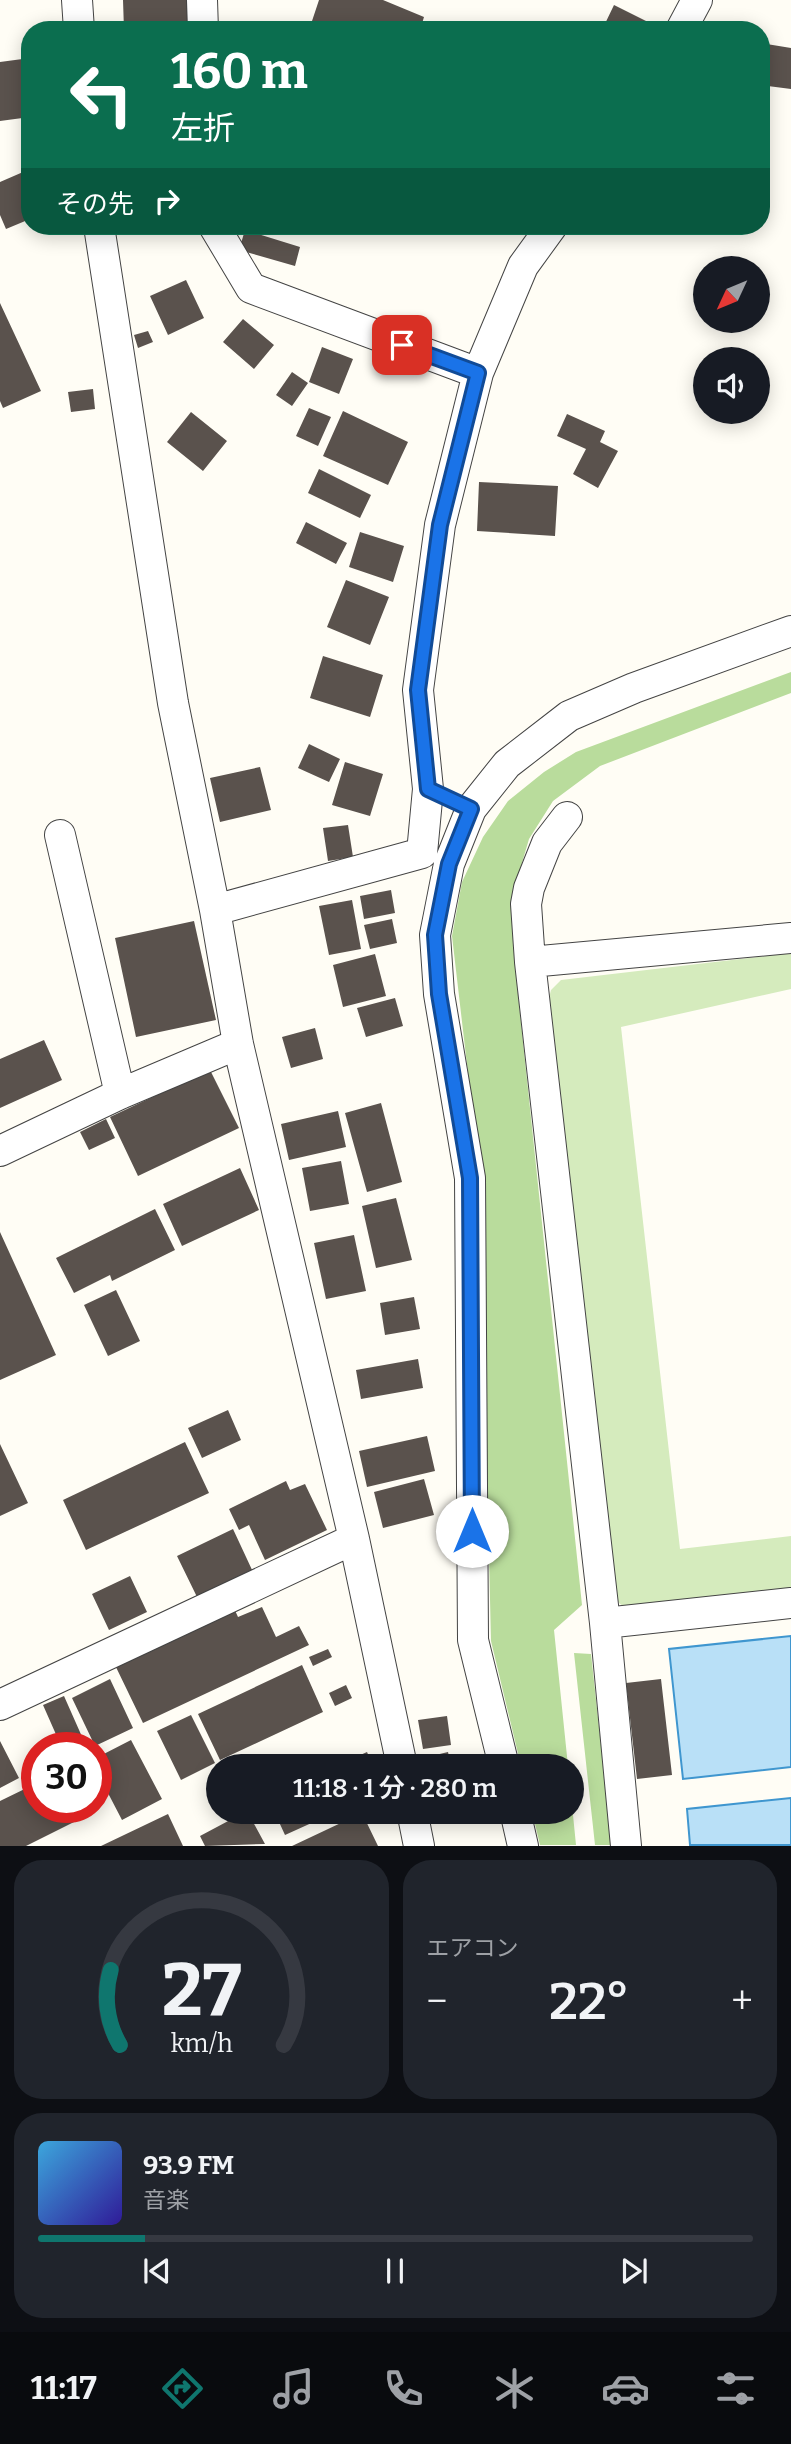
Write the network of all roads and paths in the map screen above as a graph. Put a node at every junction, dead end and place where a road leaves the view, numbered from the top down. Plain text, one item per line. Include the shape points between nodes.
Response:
1 (77, 0) edge
2 (202, 0) edge
3 (697, 0) edge
4 (78, 21) edge
5 (202, 21) edge
6 (686, 21) edge
7 (100, 235) edge
8 (219, 235) edge
9 (545, 235) edge
10 (478, 373) junction
11 (791, 631) edge
12 (428, 789) junction
13 (471, 809) junction
14 (567, 817) dead end
15 (60, 835) dead end
16 (215, 910) junction
17 (791, 938) edge
18 (530, 962) junction
19 (238, 1044) junction
20 (120, 1094) junction
21 (0, 1150) edge
22 (354, 1539) junction
23 (791, 1603) edge
24 (605, 1623) junction
25 (0, 1705) edge
26 (399, 1754) edge
27 (500, 1754) edge
28 (415, 1824) edge
29 (518, 1824) edge
30 (419, 1846) edge
31 (523, 1846) edge
32 (626, 1846) edge

1 - 4 street
2 - 5 street
3 - 6 street
7 - 16 street via 173,703
8 - 10 street via 251,288
9 - 10 street via 523,266
10 - 12 street via 440,525 418,690
11 - 13 street via 569,716 507,764
12 - 13 street
12 - 16 street via 422,853
13 - 27 street via 449,864 435,935 439,994 470,1178 473,1640
14 - 18 street via 547,843 529,888
15 - 20 street
16 - 19 street
17 - 18 street
18 - 24 street
19 - 20 street
19 - 22 street
20 - 21 street
22 - 25 street
22 - 26 street
23 - 24 street
24 - 32 street
28 - 30 street
29 - 31 street

